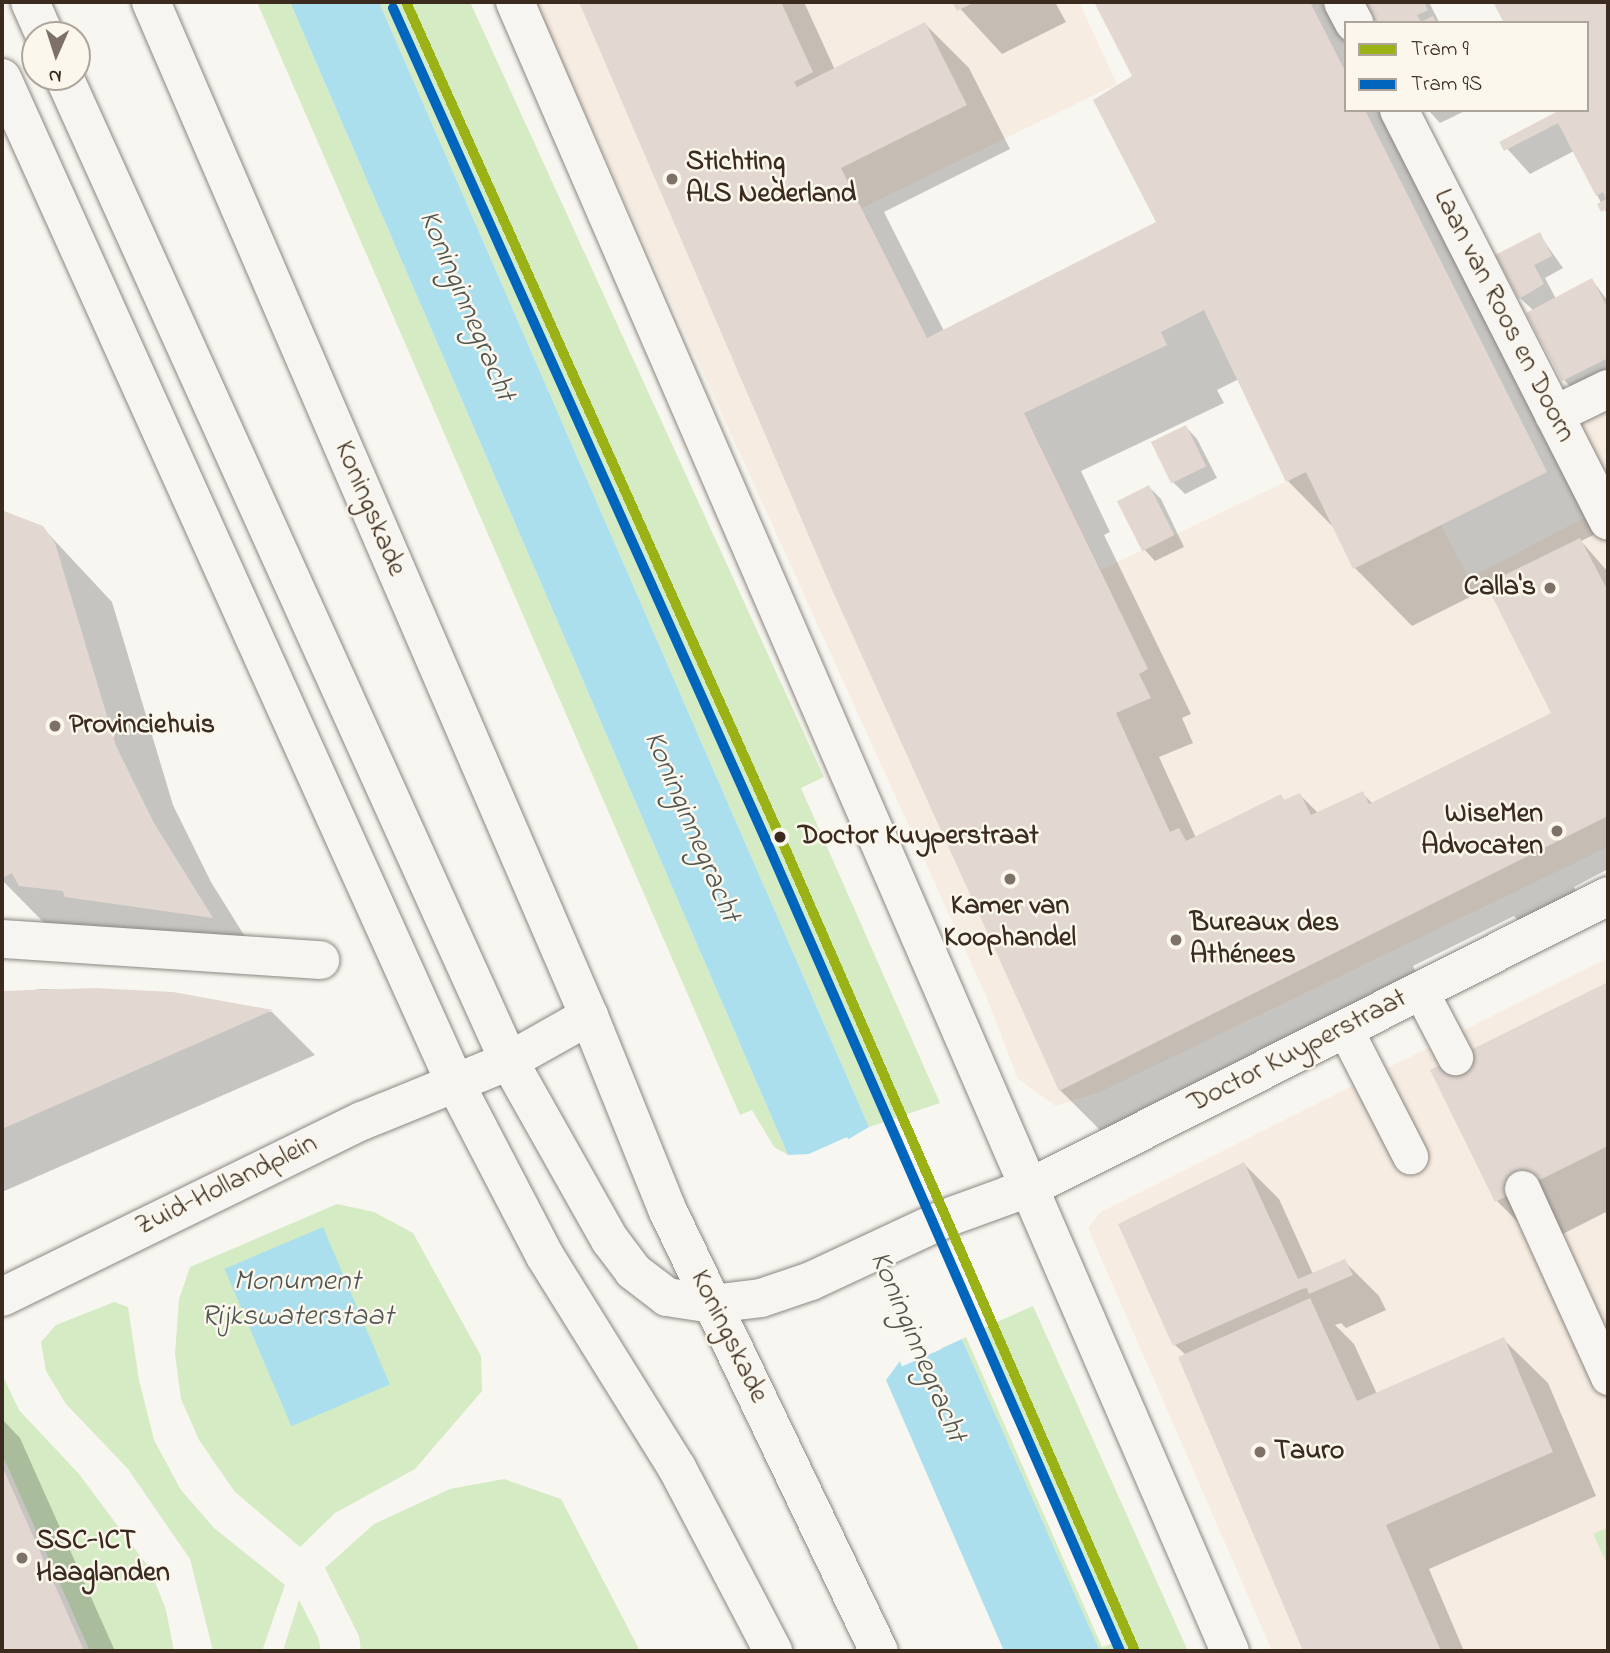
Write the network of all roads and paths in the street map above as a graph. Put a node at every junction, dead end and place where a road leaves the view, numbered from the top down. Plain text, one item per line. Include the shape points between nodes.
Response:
1 (30, 2) edge
2 (151, 2) edge
3 (515, 2) edge
4 (1343, 2) edge
5 (39, 21) edge
6 (1353, 21) edge
7 (5, 89) edge
8 (70, 91) edge
9 (1400, 112) edge
10 (1608, 389) edge
11 (1554, 415) junction
12 (1608, 521) edge
13 (1608, 896) edge
14 (2, 939) edge
15 (320, 960) dead end
16 (1420, 990) junction
17 (589, 1016) junction
18 (1345, 1029) junction
19 (1455, 1057) dead end
20 (509, 1061) junction
21 (456, 1085) junction
22 (1410, 1156) dead end
23 (1031, 1187) junction
24 (1522, 1188) dead end
25 (2, 1297) edge
26 (712, 1304) junction
27 (1608, 1377) edge
28 (773, 1651) edge
29 (879, 1651) edge
30 (1230, 1651) edge

1 - 5 main road
2 - 17 main road, Koningskade
3 - 23 main road
4 - 6 main road
7 - 21 main road
8 - 20 main road, Doctor Kuyperstraat
9 - 11 main road, Laan van Roos en Doorn
10 - 11 main road
11 - 12 main road, Laan van Roos en Doorn
13 - 16 main road, Doctor Kuyperstraat
14 - 15 main road
16 - 18 main road, Doctor Kuyperstraat
16 - 19 lane
17 - 20 main road
17 - 26 main road, Koningskade via 667,1209
18 - 22 lane
18 - 23 main road, Doctor Kuyperstraat
20 - 21 main road
20 - 26 main road, Doctor Kuyperstraat via 610,1240 634,1271 667,1297
21 - 25 main road, Zuid-Hollandplein via 373,1116
21 - 28 main road via 545,1255 677,1468
23 - 26 main road, Doctor Kuyperstraat via 761,1298
23 - 30 main road
24 - 27 lane
26 - 29 main road, Koningskade

